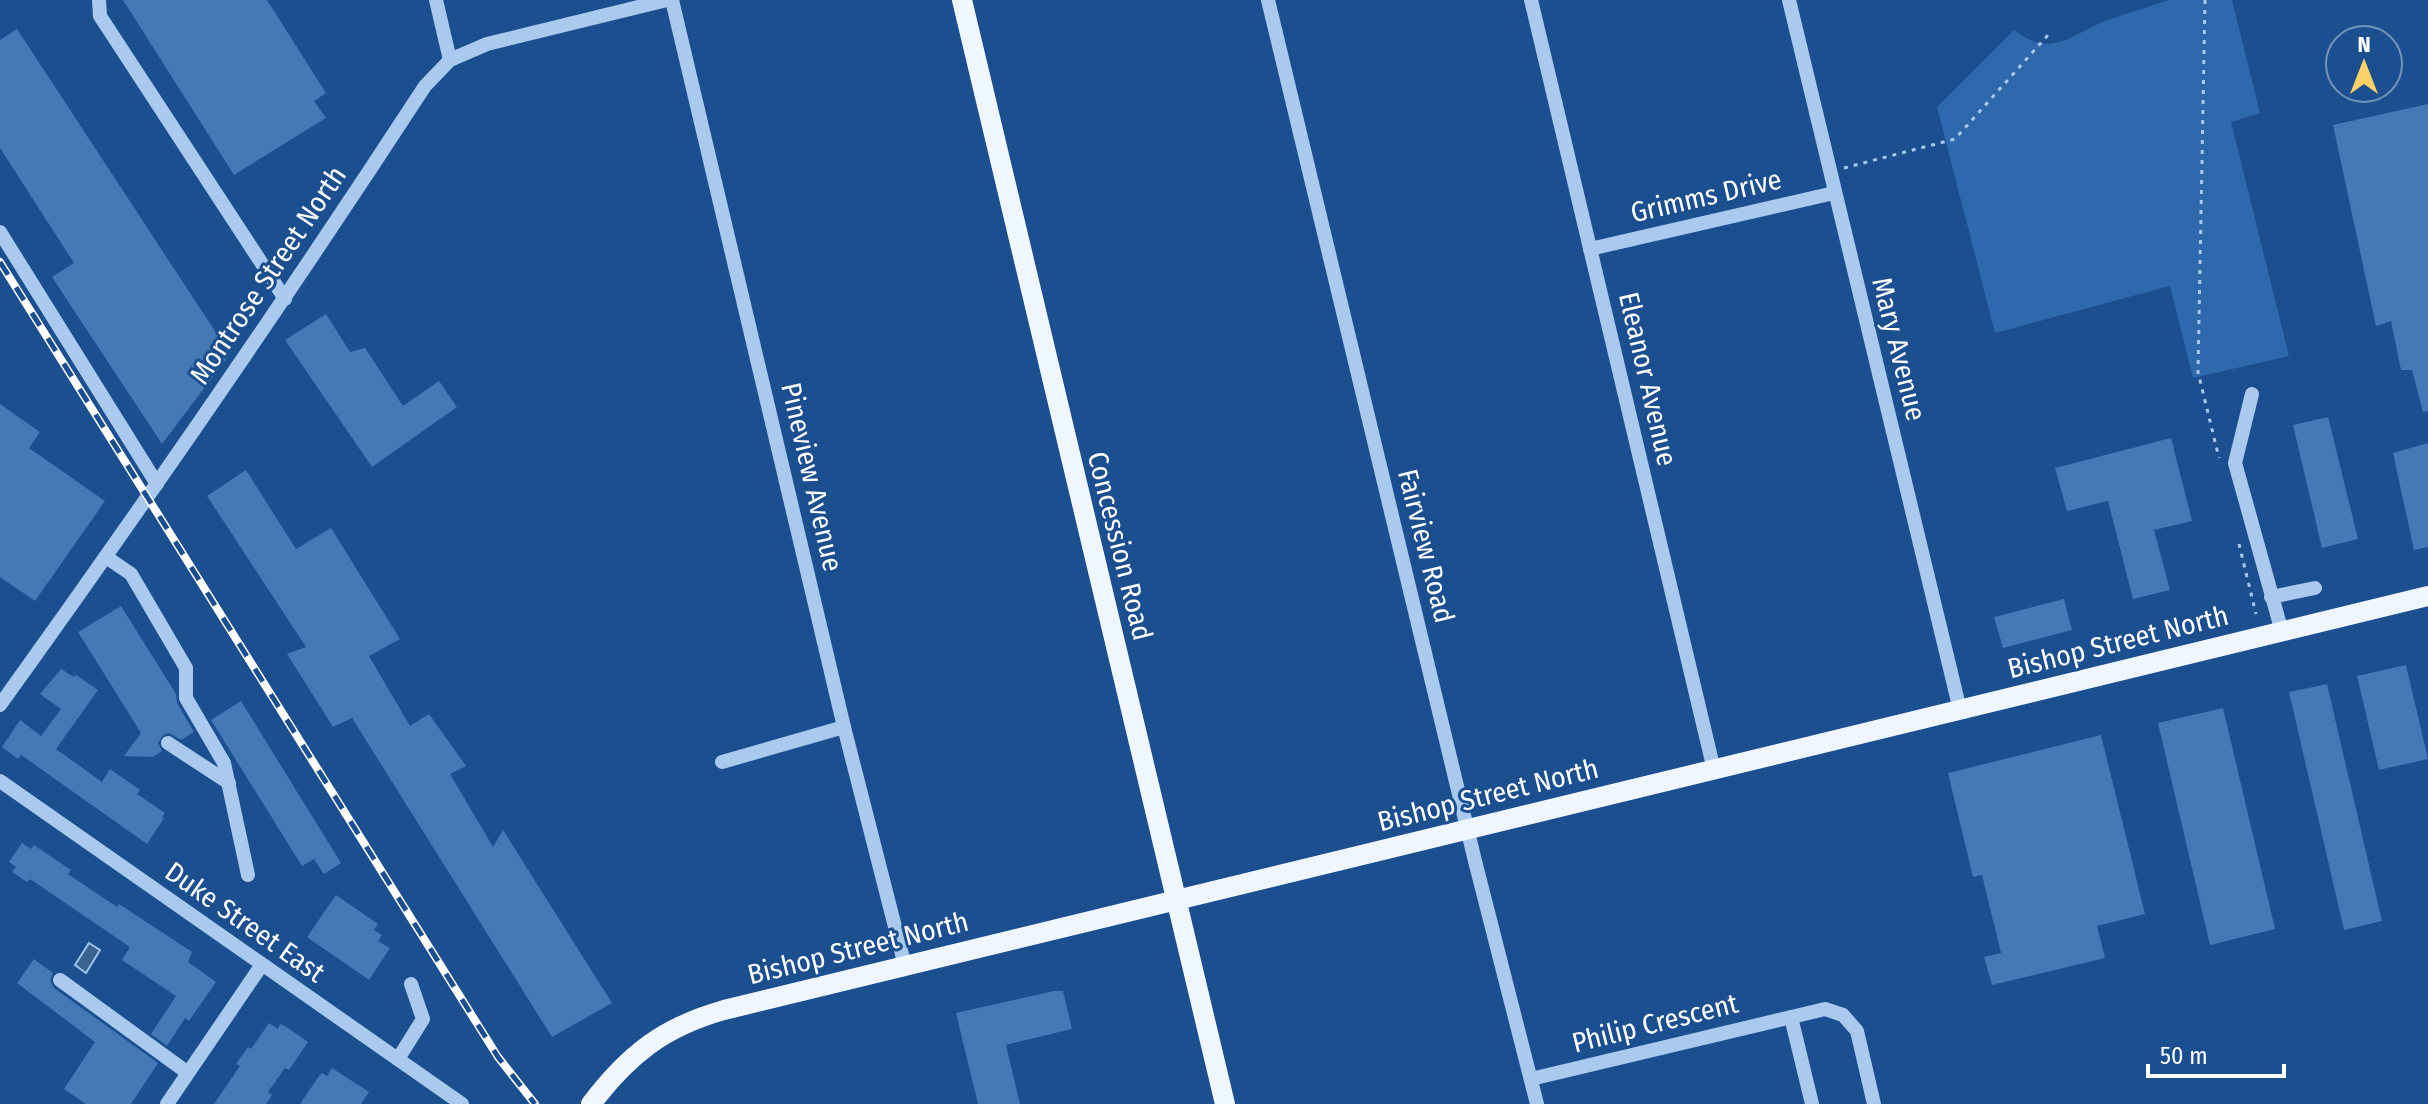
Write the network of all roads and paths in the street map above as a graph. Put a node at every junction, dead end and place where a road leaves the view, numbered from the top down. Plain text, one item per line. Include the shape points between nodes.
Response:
1 (99, 0) edge
2 (436, 0) edge
3 (670, 0) edge
4 (962, 0) edge
5 (1268, 0) edge
6 (1531, 0) edge
7 (1789, 0) edge
8 (2205, 0) edge
9 (2048, 35) dead end
10 (450, 60) junction
11 (1829, 172) junction
12 (1834, 193) junction
13 (0, 232) edge
14 (1590, 249) junction
15 (285, 299) junction
16 (2198, 372) dead end
17 (2252, 394) dead end
18 (157, 484) junction
19 (106, 557) junction
20 (2315, 588) dead end
21 (2428, 596) edge
22 (2271, 597) junction
23 (2282, 632) junction
24 (0, 705) edge
25 (1960, 710) junction
26 (844, 727) junction
27 (168, 743) dead end
28 (722, 762) dead end
29 (1714, 770) junction
30 (0, 781) edge
31 (229, 783) junction
32 (1467, 828) junction
33 (248, 875) dead end
34 (1177, 900) junction
35 (261, 966) junction
36 (905, 966) junction
37 (60, 980) dead end
38 (411, 984) dead end
39 (1791, 1017) junction
40 (398, 1059) junction
41 (188, 1073) junction
42 (1531, 1079) junction
43 (167, 1104) edge
44 (462, 1104) edge
45 (591, 1104) edge
46 (1225, 1104) edge
47 (1537, 1104) edge
48 (1812, 1104) edge
49 (1874, 1104) edge

1 - 15 street via 100,16
2 - 10 street
3 - 10 street, Montrose Street North via 487,44
3 - 26 street, Pineview Avenue
4 - 34 main road, Concession Road
5 - 32 street, Fairview Road
6 - 14 street, Eleanor Avenue
7 - 11 street, Mary Avenue
8 - 16 path
9 - 11 path via 1955,139
10 - 15 street, Montrose Street North via 425,86
11 - 12 street, Mary Avenue
12 - 14 street, Grimms Drive
12 - 25 street, Mary Avenue
13 - 18 street
14 - 29 street, Eleanor Avenue
15 - 18 street, Montrose Street North
17 - 22 street via 2235,463
18 - 19 street, Montrose Street North
19 - 24 street, Montrose Street North
19 - 31 street via 131,574 186,668 186,698 224,763
20 - 22 street
21 - 23 main road, Bishop Street North
22 - 23 street
23 - 25 main road, Bishop Street North
25 - 29 main road, Bishop Street North
26 - 28 street
26 - 36 street, Pineview Avenue
27 - 31 street
29 - 32 main road, Bishop Street North
30 - 35 street, Duke Street East
31 - 33 street
32 - 34 main road, Bishop Street North
32 - 42 street, Fairview Road
34 - 36 main road, Bishop Street North
34 - 46 main road, Concession Road
35 - 40 street, Duke Street East
35 - 41 street
36 - 45 main road, Bishop Street North via 678,1026 628,1060
37 - 41 street
38 - 40 street via 423,1019
39 - 42 street, Philip Crescent
39 - 48 street
39 - 49 street, Philip Crescent via 1825,1009 1843,1015 1857,1031
40 - 44 street, Duke Street East
41 - 43 street
42 - 47 street, Fairview Road

